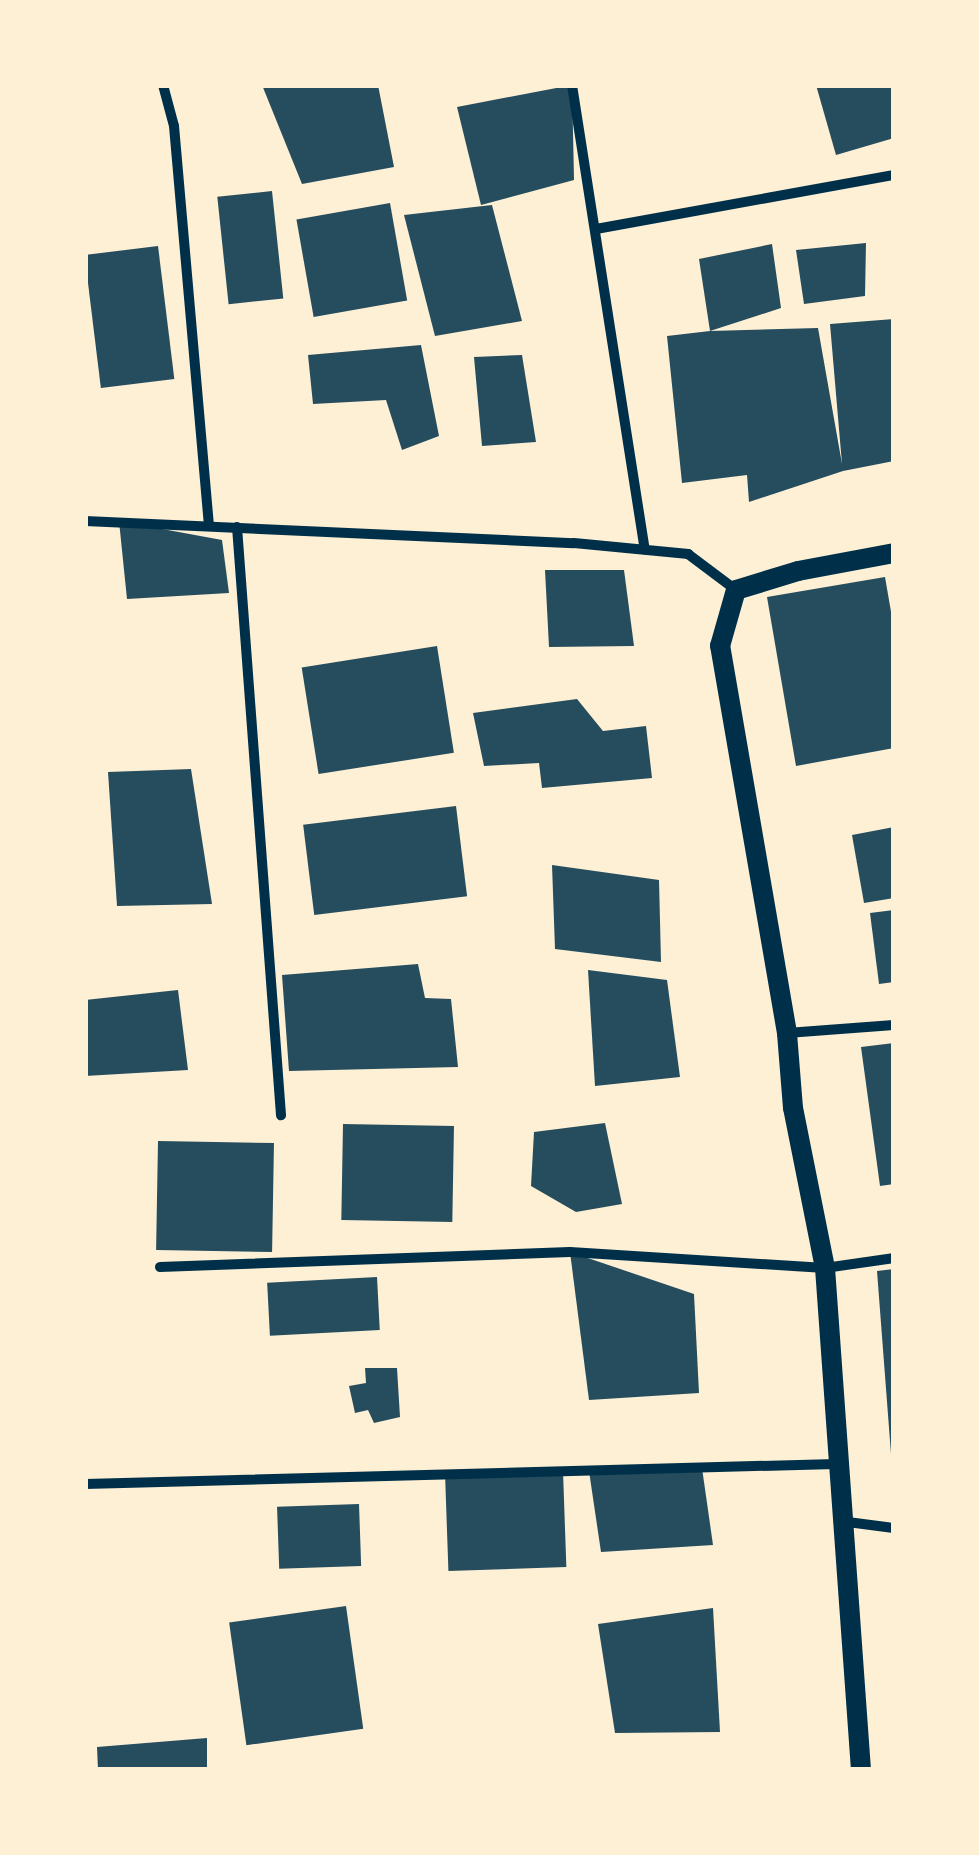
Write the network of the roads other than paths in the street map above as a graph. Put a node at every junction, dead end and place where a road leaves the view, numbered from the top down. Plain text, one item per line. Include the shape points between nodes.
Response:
1 (163, 85) edge
2 (572, 85) edge
3 (894, 175) edge
4 (596, 229) junction
5 (85, 521) edge
6 (209, 525) junction
7 (237, 527) junction
8 (645, 549) junction
9 (894, 553) edge
10 (736, 590) junction
11 (894, 1024) edge
12 (787, 1033) junction
13 (281, 1116) dead end
14 (894, 1258) edge
15 (160, 1268) dead end
16 (824, 1268) junction
17 (836, 1464) junction
18 (85, 1484) edge
19 (840, 1521) junction
20 (894, 1528) edge
21 (861, 1770) edge

1 - 6 street via 174,126
2 - 4 street
3 - 4 street
4 - 8 street
5 - 6 street
6 - 7 street
7 - 8 street
7 - 13 street
8 - 10 street via 688,554
9 - 10 main road
10 - 12 main road via 720,646
11 - 12 street
12 - 16 main road via 793,1108
14 - 16 street
15 - 16 street via 570,1252
16 - 17 main road
17 - 18 street
17 - 19 main road
19 - 20 street
19 - 21 main road

